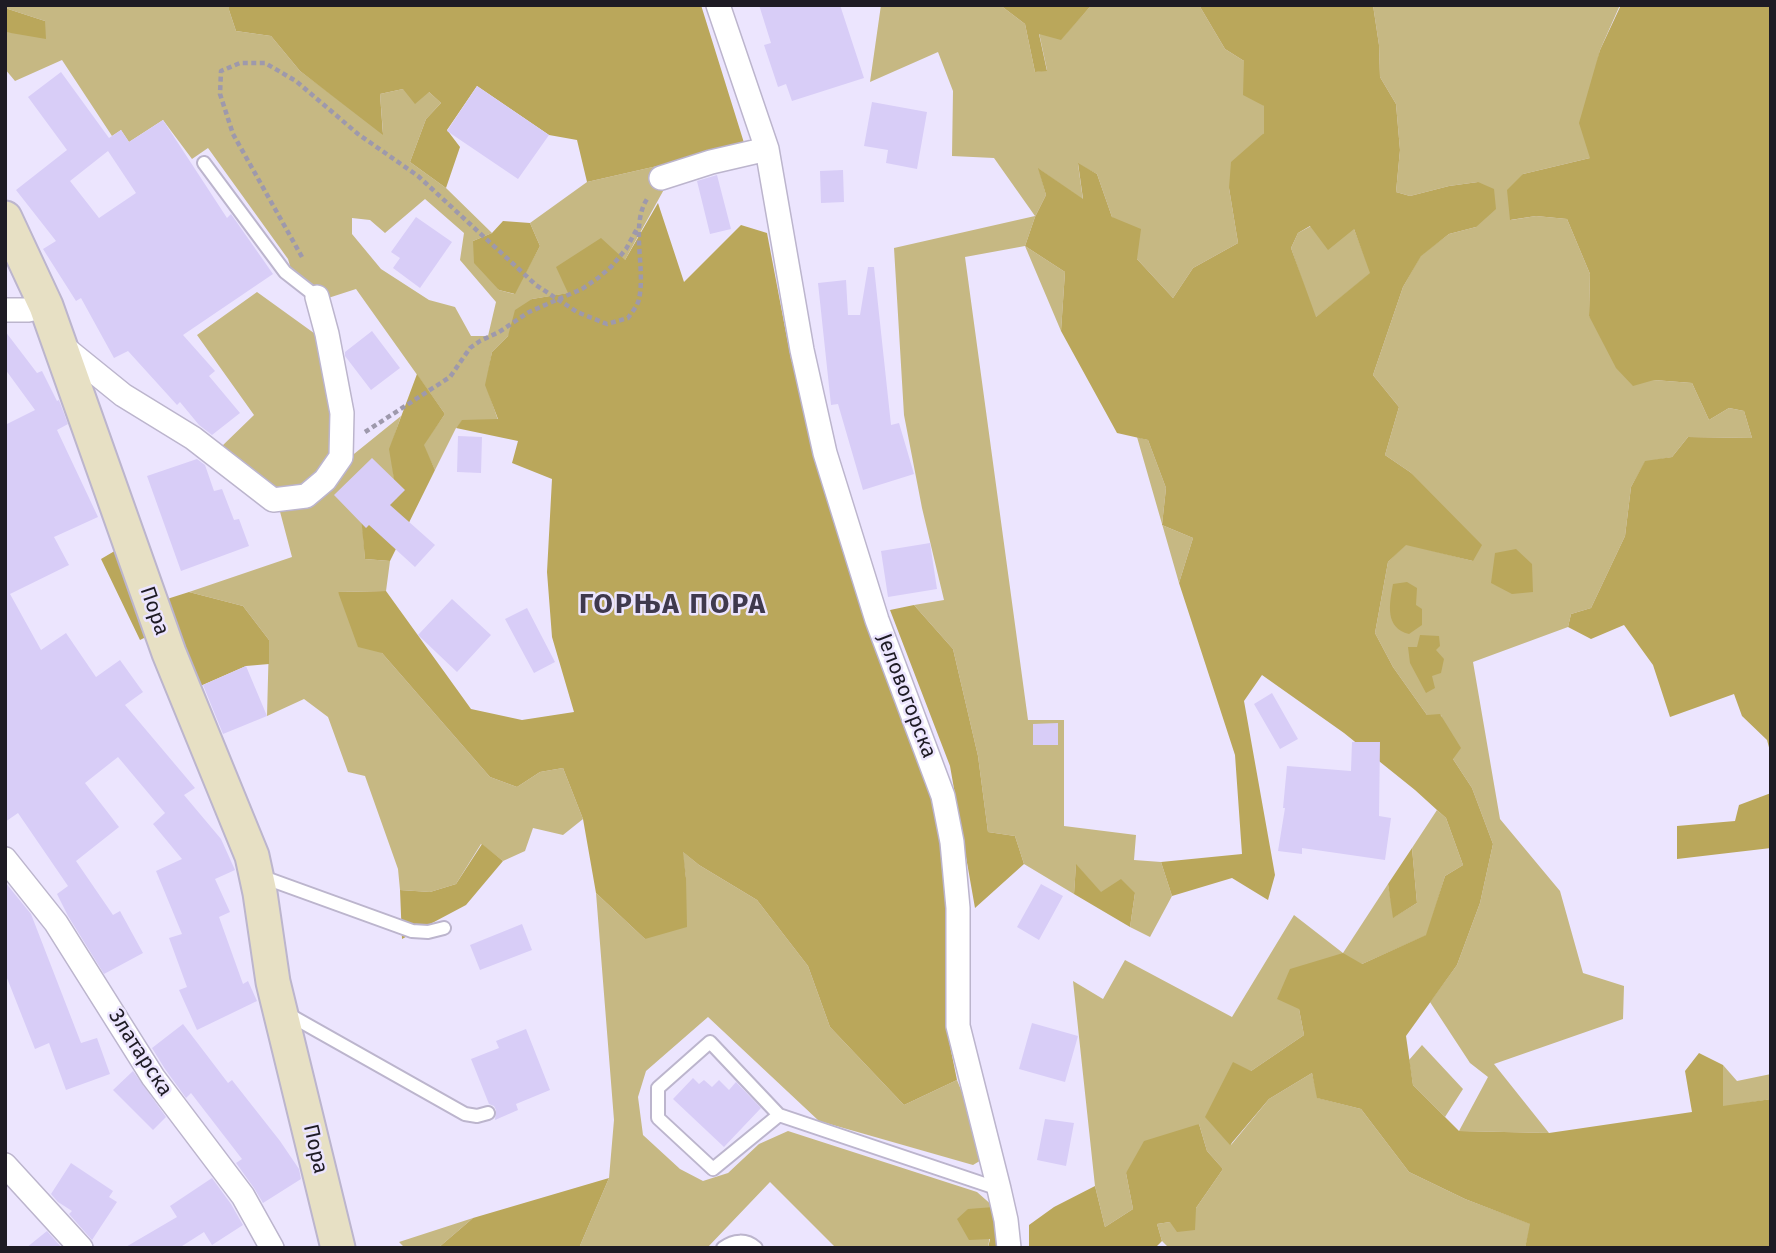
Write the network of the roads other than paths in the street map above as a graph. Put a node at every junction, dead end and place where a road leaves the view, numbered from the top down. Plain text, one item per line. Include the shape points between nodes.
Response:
1 (718, 5) edge
2 (767, 149) junction
3 (204, 163) dead end
4 (660, 178) road end
5 (5, 218) edge
6 (317, 298) joint
7 (46, 306) junction
8 (5, 310) edge
9 (61, 344) junction
10 (5, 859) edge
11 (256, 874) junction
12 (444, 928) dead end
13 (280, 1010) junction
14 (488, 1113) dead end
15 (779, 1115) junction
16 (5, 1165) edge
17 (999, 1189) junction
18 (81, 1248) edge
19 (272, 1248) edge
20 (338, 1248) edge
21 (723, 1248) edge
22 (756, 1248) edge
23 (1009, 1248) edge

1 - 2 street, Јеловогорска
2 - 4 street
2 - 17 street, Јеловогорска via 825,453 877,620 943,796 958,908 958,1026
3 - 6 lane via 285,272
5 - 7 street, Пора
6 - 9 street, Пора via 342,413 341,457 306,496 273,499 193,438 123,395
7 - 8 street
7 - 9 street, Пора
9 - 11 street, Пора via 169,653
10 - 19 street, Златарска via 56,923 153,1076 243,1196
11 - 12 lane via 412,931
11 - 13 street, Пора
13 - 14 lane via 465,1114
13 - 20 street, Пора
15 - 15 lane via 713,1169 658,1118 658,1088 710,1042
15 - 17 lane
16 - 18 street
17 - 23 street, Јеловогорска
21 - 22 lane via 738,1241

